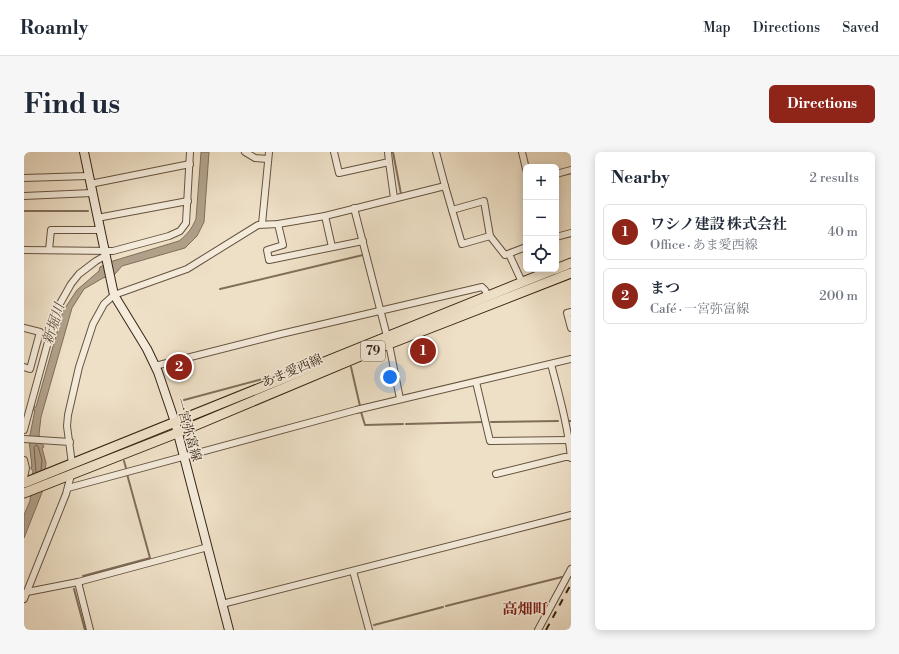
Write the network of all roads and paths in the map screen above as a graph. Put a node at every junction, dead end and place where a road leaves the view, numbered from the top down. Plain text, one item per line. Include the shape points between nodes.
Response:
1 (84, 152) edge
2 (190, 152) edge
3 (245, 152) edge
4 (269, 152) edge
5 (334, 152) edge
6 (388, 152) edge
7 (436, 152) edge
8 (522, 152) edge
9 (267, 159) junction
10 (390, 162) junction
11 (190, 164) junction
12 (525, 164) edge
13 (571, 170) edge
14 (559, 173) edge
15 (24, 178) edge
16 (89, 180) junction
17 (445, 186) junction
18 (92, 193) junction
19 (24, 196) edge
20 (394, 198) junction
21 (188, 201) junction
22 (354, 208) junction
23 (452, 210) junction
24 (325, 216) junction
25 (97, 218) junction
26 (262, 224) junction
27 (278, 224) junction
28 (100, 230) junction
29 (571, 233) edge
30 (490, 236) junction
31 (559, 236) edge
32 (362, 240) junction
33 (332, 247) junction
34 (523, 248) edge
35 (24, 250) edge
36 (49, 250) junction
37 (509, 254) junction
38 (105, 256) junction
39 (571, 263) edge
40 (559, 268) edge
41 (548, 272) edge
42 (571, 273) edge
43 (522, 282) junction
44 (114, 295) junction
45 (488, 296) junction
46 (380, 311) junction
47 (571, 312) edge
48 (24, 328) edge
49 (571, 328) edge
50 (388, 341) junction
51 (571, 359) edge
52 (551, 364) junction
53 (155, 366) junction
54 (24, 367) edge
55 (476, 382) junction
56 (400, 399) junction
57 (568, 417) edge
58 (175, 422) junction
59 (24, 430) edge
60 (177, 433) junction
61 (24, 439) edge
62 (569, 440) junction
63 (70, 442) junction
64 (183, 456) junction
65 (571, 458) edge
66 (24, 460) edge
67 (72, 464) junction
68 (496, 474) dead end
69 (71, 475) junction
70 (24, 483) edge
71 (68, 488) junction
72 (571, 515) edge
73 (208, 547) junction
74 (353, 571) junction
75 (570, 574) edge
76 (78, 582) junction
77 (27, 592) junction
78 (24, 599) edge
79 (222, 604) junction
80 (90, 630) edge
81 (229, 630) edge
82 (369, 630) edge
83 (538, 630) edge

1 - 16 main road, 一宮弥富線
2 - 11 street
3 - 9 street via 256,158
4 - 9 street
5 - 10 street via 339,173
6 - 10 street
7 - 17 street
8 - 12 street
9 - 26 street
10 - 20 street
11 - 16 street
11 - 21 street
13 - 14 street
15 - 16 street
16 - 18 main road, 一宮弥富線
17 - 20 street
17 - 23 street
18 - 19 street
18 - 25 main road, 一宮弥富線
20 - 22 street
21 - 25 street
21 - 38 street via 186,222 180,231 112,251
22 - 24 street
22 - 32 street
23 - 30 street via 462,244
23 - 30 street via 484,201
24 - 27 street
24 - 33 street
25 - 28 main road, 一宮弥富線
26 - 27 street
26 - 44 street via 187,269
27 - 33 street via 283,245 267,250 269,260
28 - 36 street via 51,230
28 - 38 main road, 一宮弥富線
29 - 31 street
30 - 37 street via 502,253
32 - 33 street
32 - 46 street
34 - 37 street
35 - 36 street
36 - 38 street
37 - 43 street
38 - 44 main road, 一宮弥富線
38 - 59 street via 79,274 57,309
39 - 40 main road, あま愛西線 / 79
41 - 43 main road, あま愛西線 / 79
42 - 50 main road, あま愛西線 / 79
43 - 45 main road, あま愛西線 / 79
44 - 53 main road, 一宮弥富線
44 - 63 street via 98,314 86,344 68,415
45 - 46 street via 482,287
45 - 50 main road, あま愛西線 / 79
46 - 50 street
46 - 53 street
47 - 49 street via 567,313
48 - 54 street via 40,332 30,369
50 - 56 street
50 - 58 main road, あま愛西線 / 79
50 - 60 main road, あま愛西線 / 79
51 - 52 street
52 - 55 street
52 - 57 street
53 - 58 main road, 一宮弥富線
55 - 56 street
55 - 62 street via 490,441
56 - 64 street
57 - 62 street
58 - 60 main road, 一宮弥富線
58 - 67 main road, あま愛西線 / 79
60 - 64 main road, 一宮弥富線
60 - 69 main road, あま愛西線 / 79
61 - 63 street
62 - 65 street
63 - 67 street
64 - 71 street
64 - 73 main road, 一宮弥富線
65 - 68 street via 565,457
66 - 70 street
67 - 70 main road, あま愛西線 / 79
69 - 70 main road, あま愛西線 / 79 via 45,485
69 - 71 street
71 - 77 street
72 - 74 street
73 - 76 street
73 - 79 main road, 一宮弥富線
74 - 79 street
74 - 82 street
75 - 83 street
76 - 77 street
76 - 80 street
77 - 78 street
79 - 81 main road, 一宮弥富線

